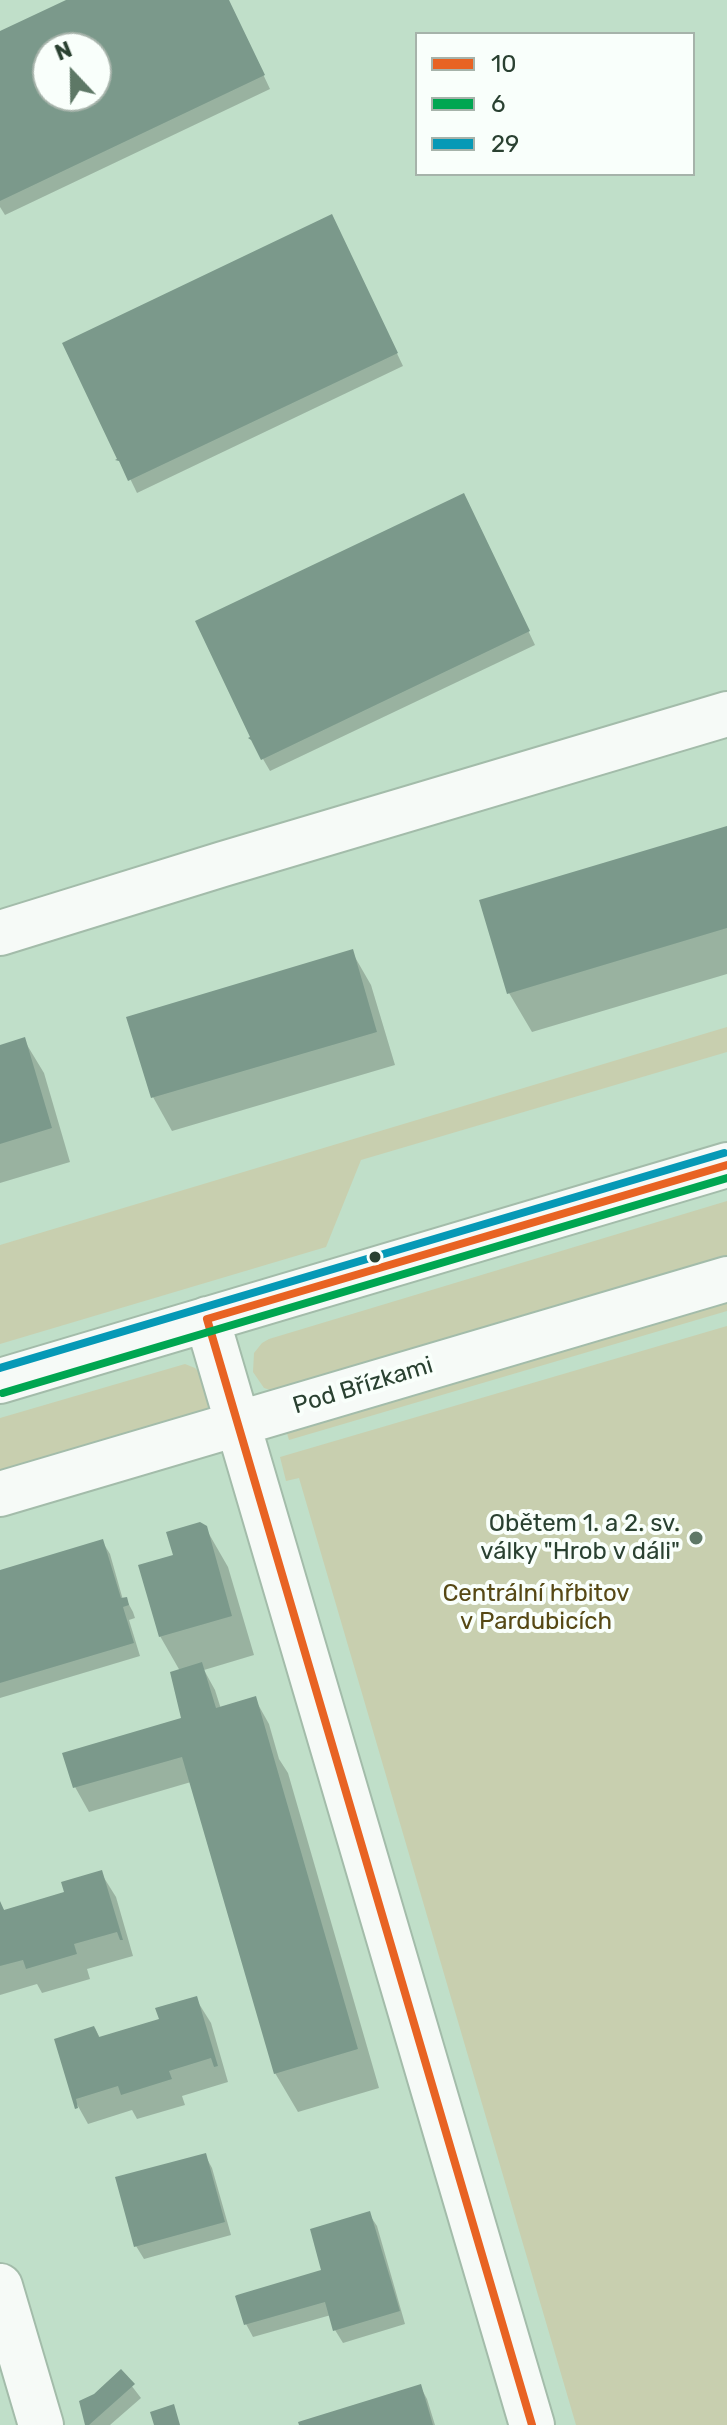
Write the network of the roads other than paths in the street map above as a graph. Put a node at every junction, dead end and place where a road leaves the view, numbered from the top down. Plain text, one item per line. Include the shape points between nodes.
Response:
1 (727, 714) edge
2 (0, 933) edge
3 (727, 1165) edge
4 (727, 1279) edge
5 (207, 1319) junction
6 (0, 1381) edge
7 (238, 1424) junction
8 (0, 1494) edge
9 (0, 2286) edge
10 (41, 2425) edge
11 (532, 2425) edge

1 - 2 street
3 - 5 street
4 - 7 street, Pod Břízkami
5 - 6 street
5 - 7 street
7 - 8 street, Pod Břízkami
7 - 11 street
9 - 10 street

